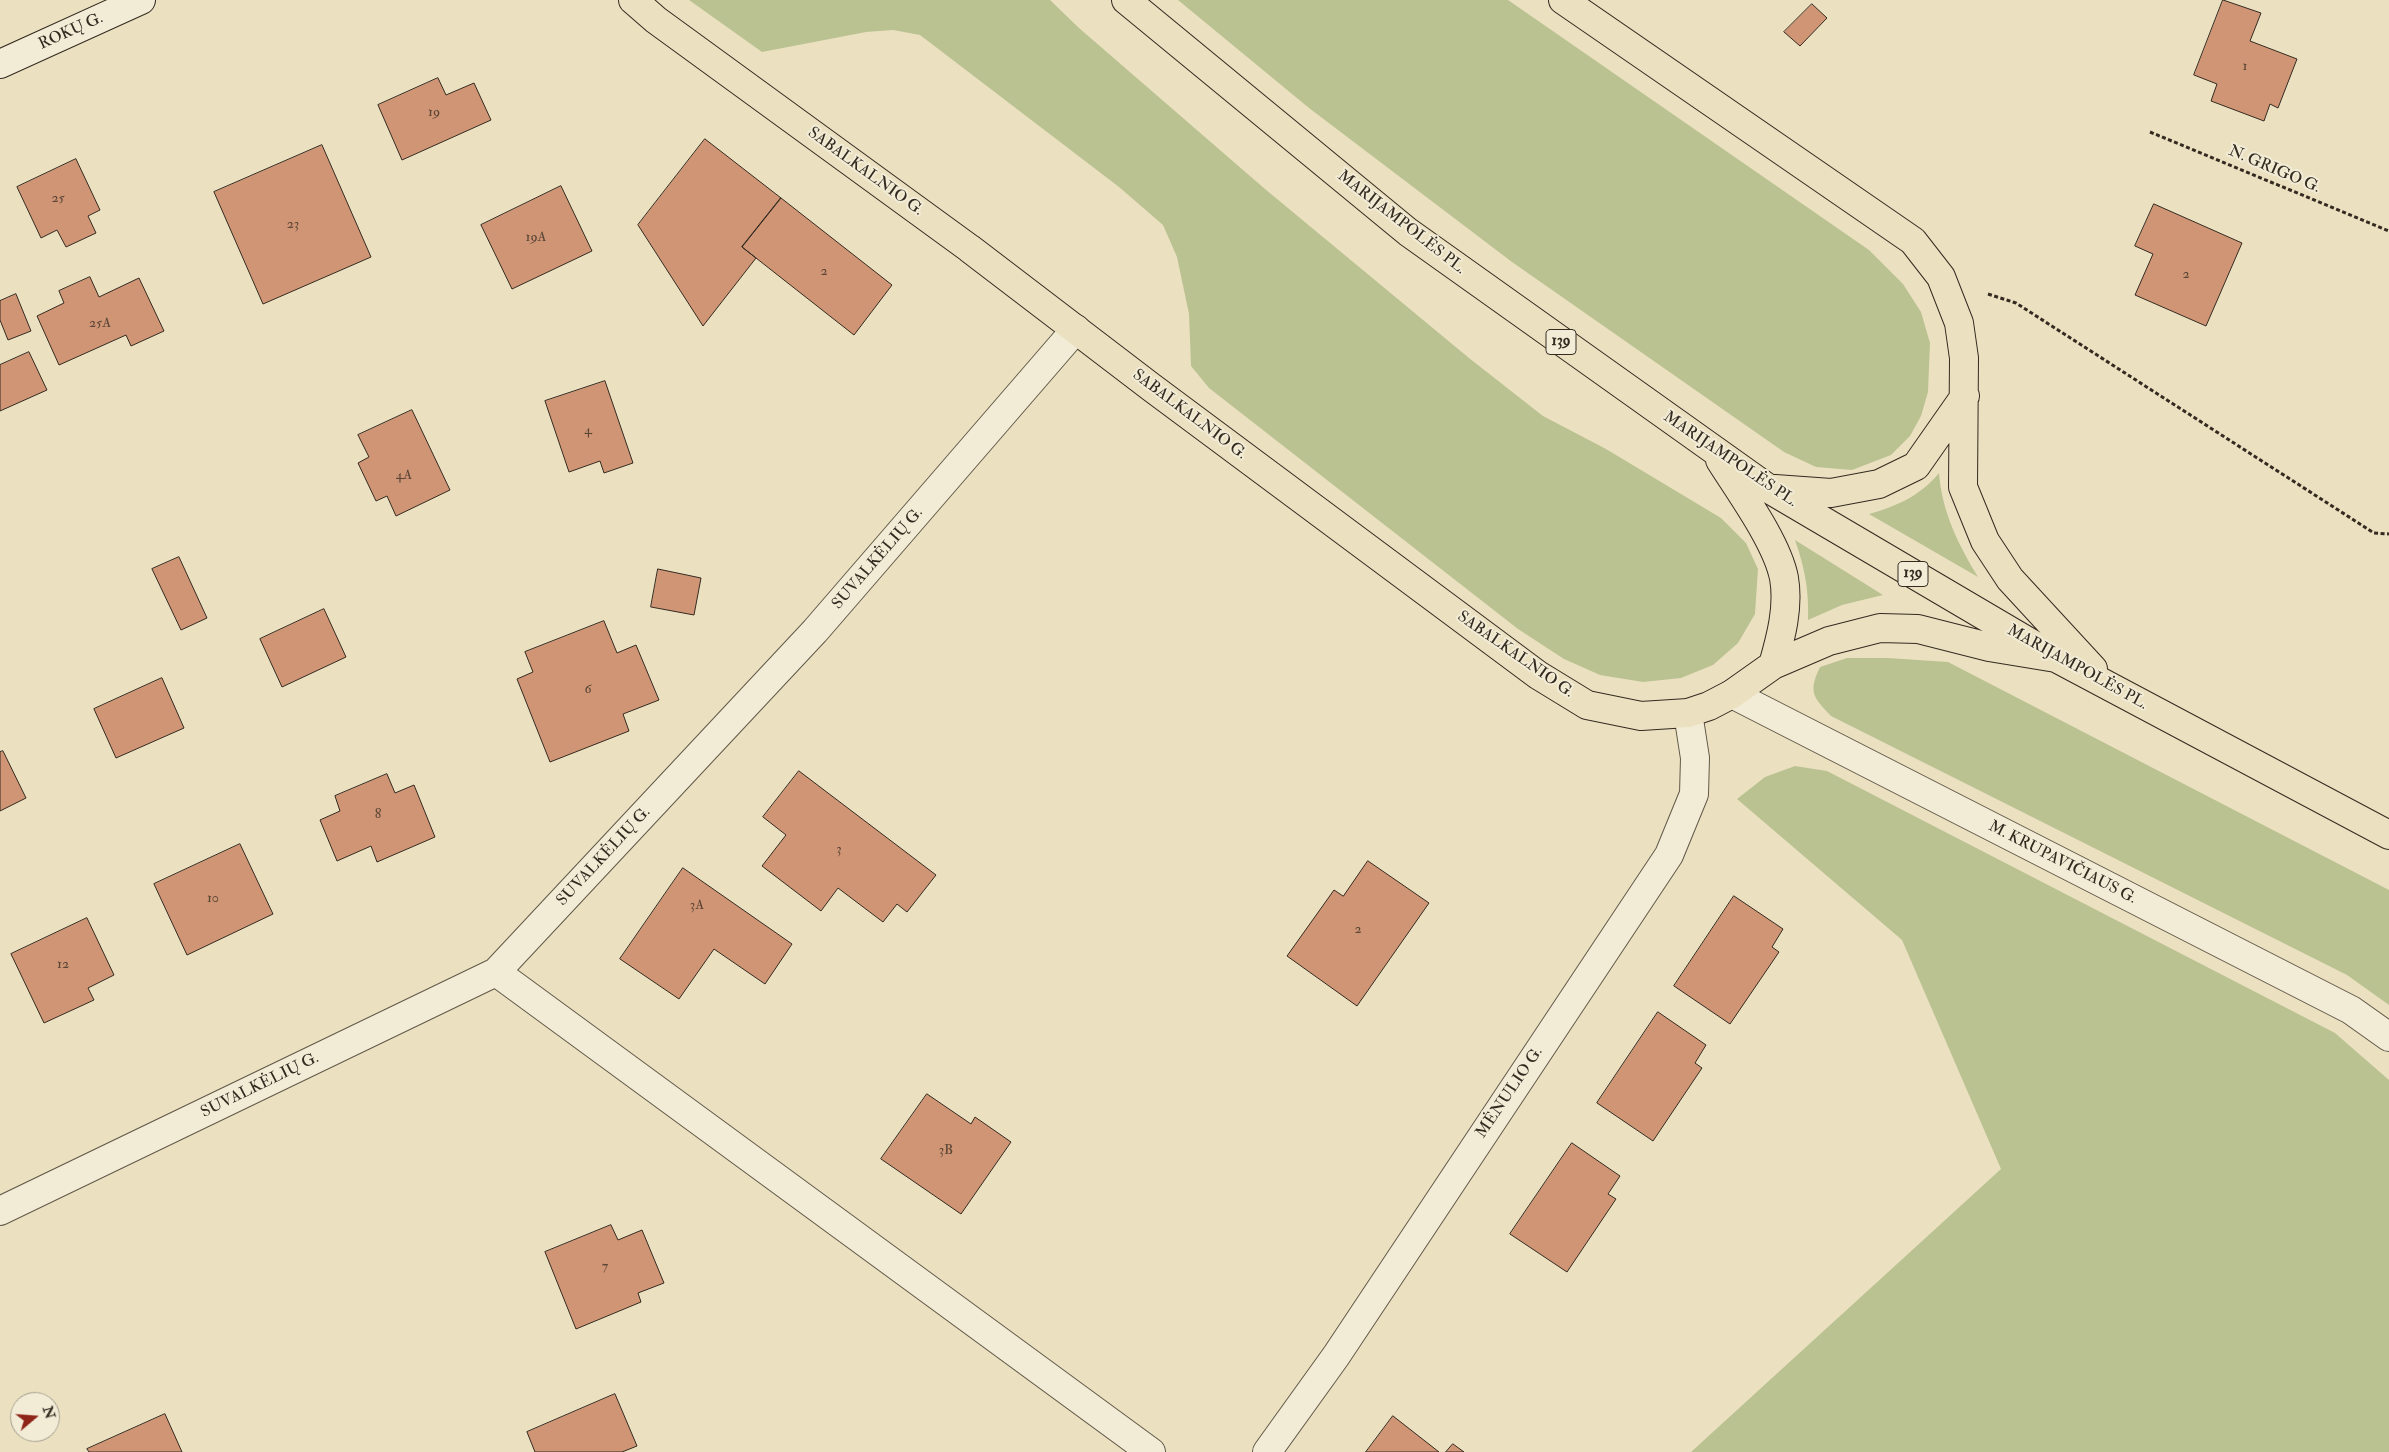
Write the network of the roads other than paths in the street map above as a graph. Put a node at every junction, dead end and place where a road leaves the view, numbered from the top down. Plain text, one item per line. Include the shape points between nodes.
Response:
1 (141, 0) edge
2 (633, 0) edge
3 (1126, 0) edge
4 (1564, 0) edge
5 (0, 64) edge
6 (1076, 329) junction
7 (1965, 396) junction
8 (1715, 452) junction
9 (1770, 489) junction
10 (2056, 658) junction
11 (1773, 665) junction
12 (2114, 690) junction
13 (1732, 694) junction
14 (1688, 713) junction
15 (2389, 835) edge
16 (496, 972) junction
17 (2389, 1036) edge
18 (0, 1211) edge
19 (1152, 1452) edge
20 (1267, 1452) edge

1 - 5 street, ROKŲ G.
2 - 6 main road, SABALKALNIO G.
3 - 8 main road, MARIJAMPOLĖS PL. / 139 via 1408,232
4 - 7 main road via 1913,241 1940,277 1959,324
6 - 14 main road, SABALKALNIO G. via 1538,675 1587,705 1641,716
6 - 16 street, SUVALKĖLIŲ G. via 815,632
7 - 9 main road via 1916,466 1880,484 1831,493
7 - 12 main road via 1963,488 1985,541 2010,579
8 - 9 main road, MARIJAMPOLĖS PL. / 139
8 - 11 main road via 1768,538 1784,578 1784,622
9 - 10 main road, MARIJAMPOLĖS PL. / 139
10 - 11 main road, SABALKALNIO G. via 1989,648 1918,630 1880,628 1830,641
10 - 12 main road, MARIJAMPOLĖS PL. / 139
11 - 13 main road, SABALKALNIO G.
12 - 15 main road, MARIJAMPOLĖS PL. / 139
13 - 14 main road, SABALKALNIO G.
13 - 17 street, M. KRUPAVIČIAUS G. via 2351,1010
14 - 20 street, MĖNULIO G. via 1695,758 1694,794 1669,855 1336,1356
16 - 18 street, SUVALKĖLIŲ G.
16 - 19 street

